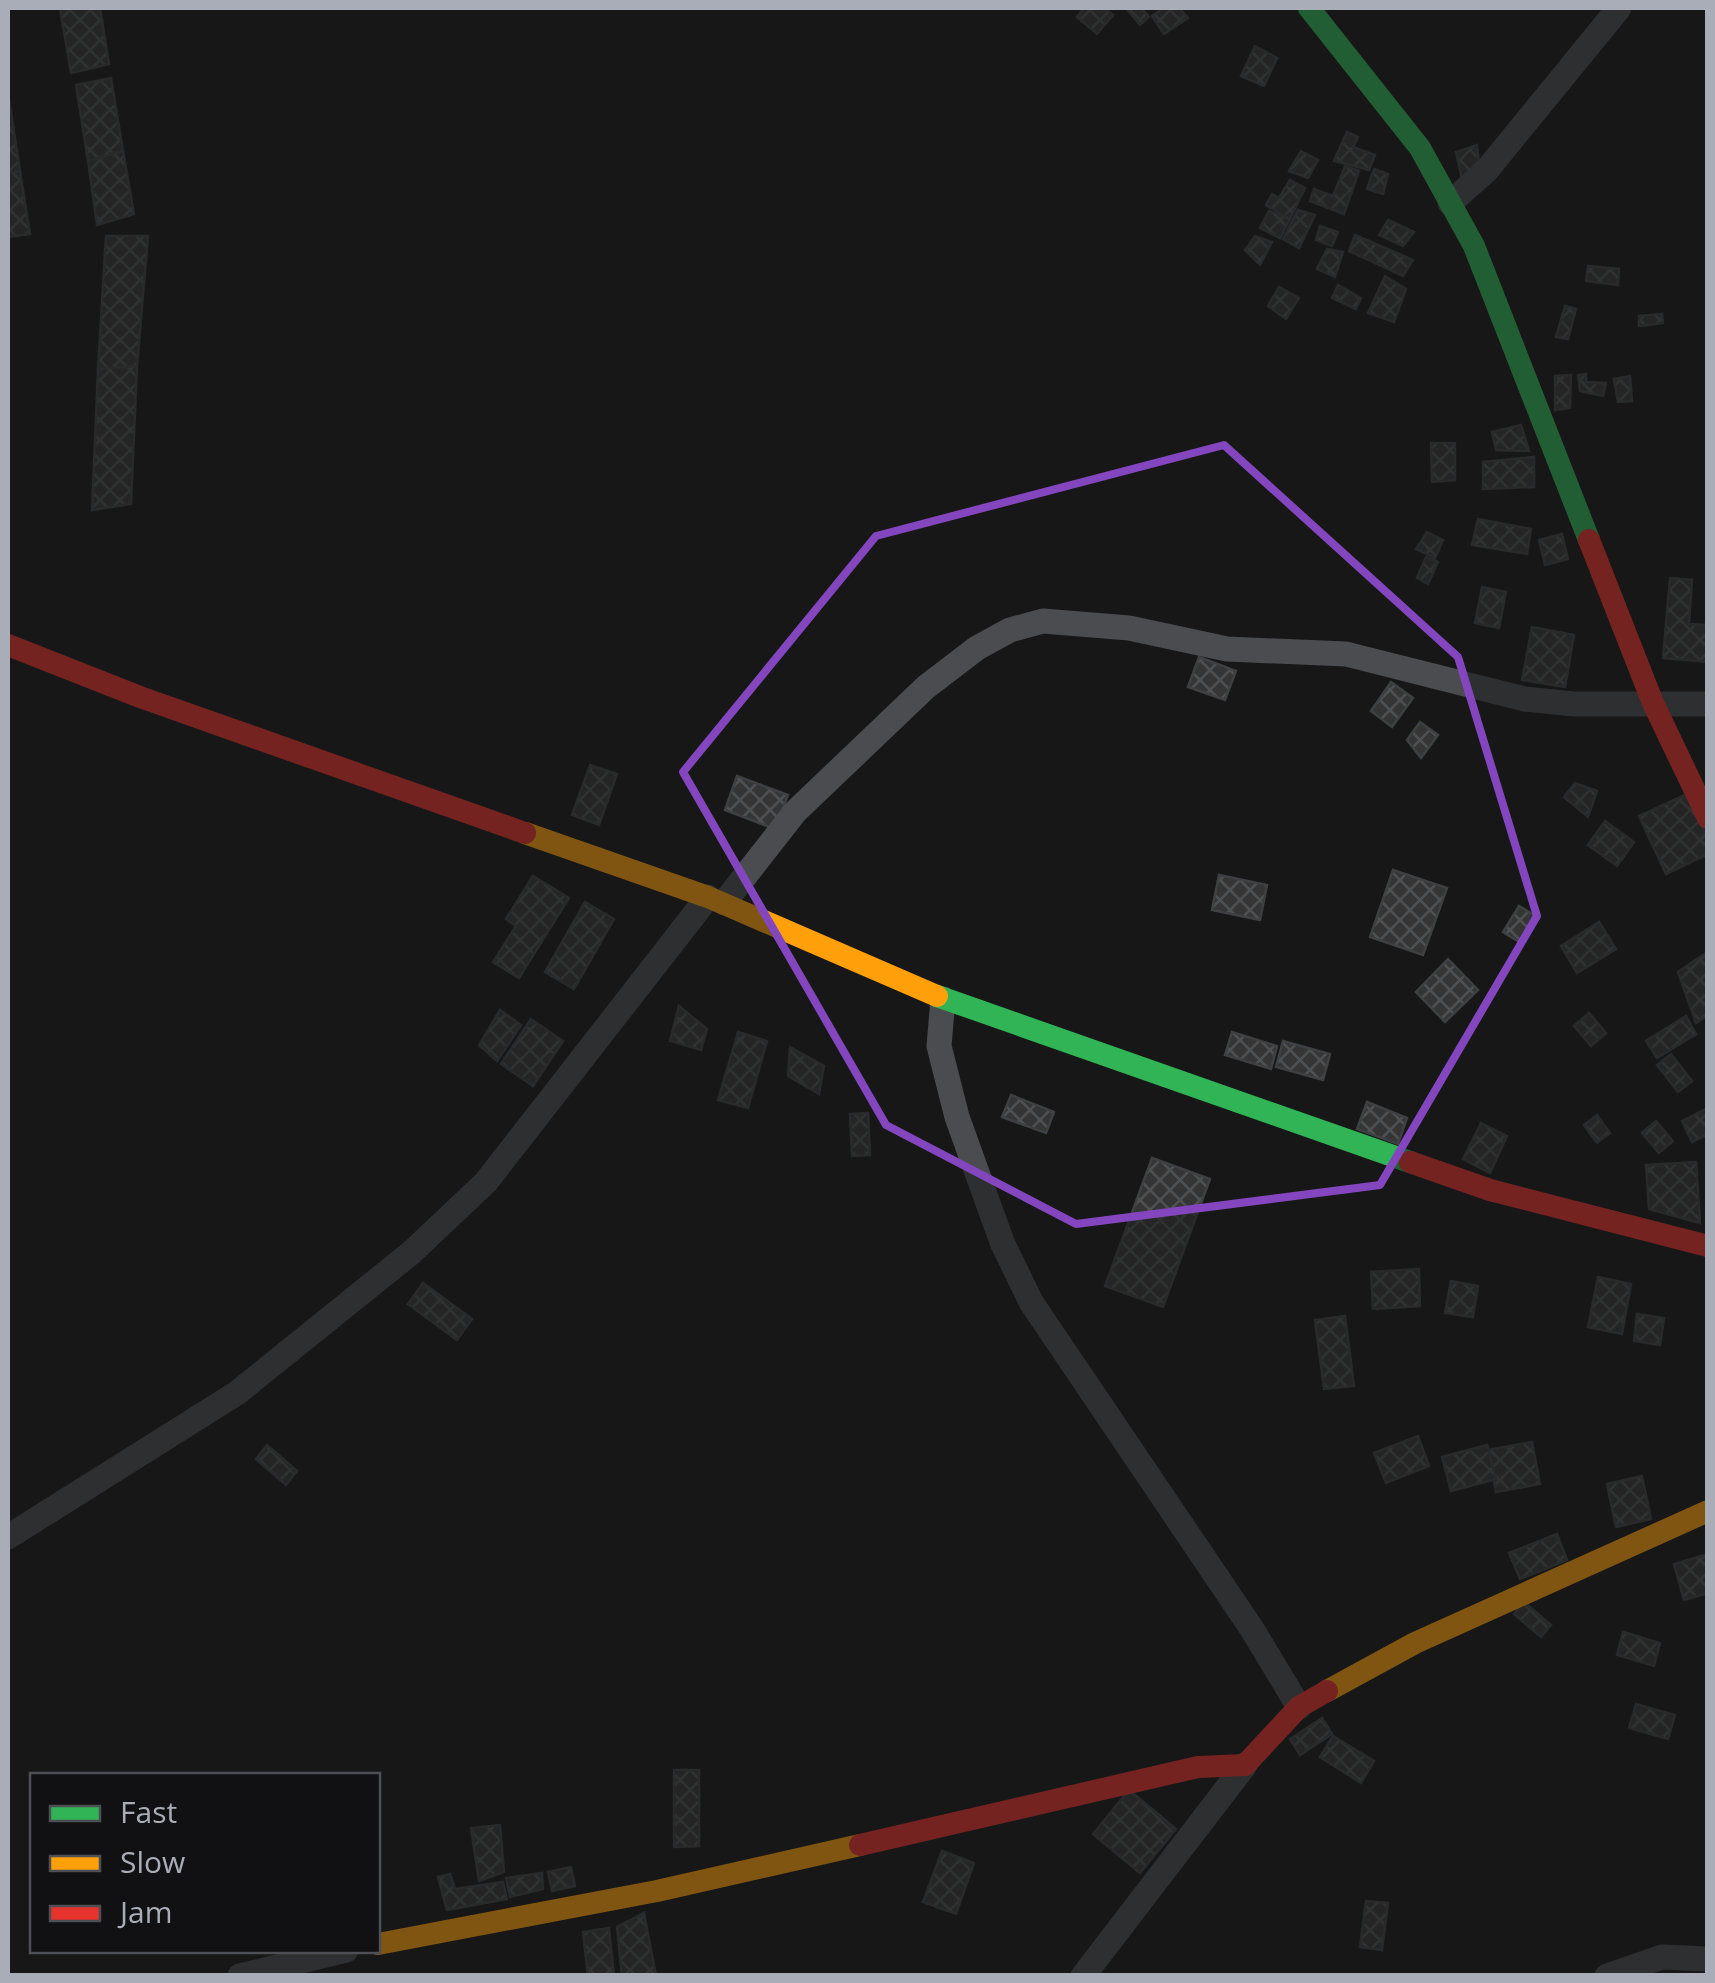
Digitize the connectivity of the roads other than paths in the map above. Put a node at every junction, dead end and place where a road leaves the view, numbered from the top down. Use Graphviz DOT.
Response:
graph roads {
  1 [pos="1309,8"];
  2 [pos="1619,8"];
  3 [pos="1450,203"];
  4 [pos="8,646"];
  5 [pos="1654,703"];
  6 [pos="1708,704"];
  7 [pos="1708,818"];
  8 [pos="716,900"];
  9 [pos="943,999"];
  10 [pos="1708,1246"];
  11 [pos="1708,1511"];
  12 [pos="8,1537"];
  13 [pos="1299,1707"];
  14 [pos="1245,1765"];
  15 [pos="380,1944"];
  16 [pos="334,1953"];
  17 [pos="1708,1959"];
  18 [pos="240,1976"];
  19 [pos="1083,1976"];
  20 [pos="1607,1976"];
  1 -- 3 [label="street"];
  2 -- 3 [label="street"];
  3 -- 5 [label="street"];
  4 -- 8 [label="street"];
  5 -- 6 [label="street"];
  5 -- 7 [label="street"];
  5 -- 8 [label="street"];
  8 -- 9 [label="street"];
  8 -- 12 [label="street"];
  9 -- 10 [label="street"];
  9 -- 13 [label="street"];
  11 -- 13 [label="street"];
  13 -- 14 [label="street"];
  14 -- 15 [label="street"];
  14 -- 19 [label="street"];
  16 -- 18 [label="street"];
  17 -- 20 [label="street"];
}
